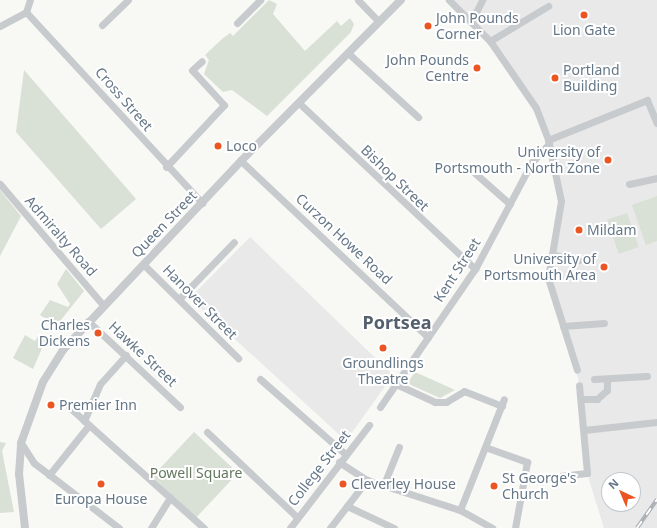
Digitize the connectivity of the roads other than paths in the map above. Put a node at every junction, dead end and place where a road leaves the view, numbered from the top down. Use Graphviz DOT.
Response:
graph roads {
  1 [pos="30,0"];
  2 [pos="128,0"];
  3 [pos="260,0"];
  4 [pos="358,0"];
  5 [pos="401,0"];
  6 [pos="448,0"];
  7 [pos="482,0"];
  8 [pos="548,6"];
  9 [pos="26,12"];
  10 [pos="379,22"];
  11 [pos="471,22"];
  12 [pos="237,23"];
  13 [pos="102,25"];
  14 [pos="0,26"];
  15 [pos="490,41"];
  16 [pos="348,53"];
  17 [pos="202,61"];
  18 [pos="299,103"];
  19 [pos="418,117"];
  20 [pos="657,123"];
  21 [pos="549,142"];
  22 [pos="242,161"];
  23 [pos="166,167"];
  24 [pos="468,167"];
  25 [pos="657,178"];
  26 [pos="0,184"];
  27 [pos="629,184"];
  28 [pos="202,202"];
  29 [pos="510,204"];
  30 [pos="234,242"];
  31 [pos="554,255"];
  32 [pos="578,260"];
  33 [pos="143,264"];
  34 [pos="475,269"];
  35 [pos="179,299"];
  36 [pos="103,305"];
  37 [pos="88,321"];
  38 [pos="604,323"];
  39 [pos="563,326"];
  40 [pos="428,337"];
  41 [pos="126,355"];
  42 [pos="238,358"];
  43 [pos="577,370"];
  44 [pos="647,376"];
  45 [pos="260,379"];
  46 [pos="594,379"];
  47 [pos="607,379"];
  48 [pos="396,384"];
  49 [pos="579,384"];
  50 [pos="581,400"];
  51 [pos="69,407"];
  52 [pos="180,407"];
  53 [pos="380,407"];
  54 [pos="657,422"];
  55 [pos="86,423"];
  56 [pos="369,425"];
  57 [pos="584,430"];
  58 [pos="207,432"];
  59 [pos="21,443"];
  60 [pos="399,447"];
  61 [pos="485,447"];
  62 [pos="345,454"];
  63 [pos="338,462"];
  64 [pos="34,463"];
  65 [pos="19,474"];
  66 [pos="49,475"];
  67 [pos="367,480"];
  68 [pos="524,480"];
  69 [pos="384,484"];
  70 [pos="170,498"];
  71 [pos="347,506"];
  72 [pos="460,510"];
  73 [pos="297,517"];
  74 [pos="25,528"];
  75 [pos="119,528"];
  76 [pos="151,528"];
  77 [pos="204,528"];
  78 [pos="290,528"];
  79 [pos="330,528"];
  80 [pos="394,528"];
  81 [pos="492,528"];
  82 [pos="515,528"];
  1 -- 9 [label="street"];
  2 -- 13 [label="street"];
  3 -- 12 [label="street"];
  4 -- 10 [label="street"];
  5 -- 10 [label="street, Queen Street"];
  6 -- 11 [label="street"];
  7 -- 11 [label="street"];
  8 -- 15 [label="street"];
  9 -- 14 [label="street"];
  9 -- 23 [label="street, Cross Street"];
  10 -- 16 [label="street, Queen Street"];
  11 -- 15 [label="street"];
  15 -- 21 [label="street"];
  16 -- 18 [label="street, Queen Street"];
  16 -- 19 [label="street"];
  17 -- 23 [label="street"];
  18 -- 22 [label="street, Queen Street"];
  18 -- 34 [label="street, Bishop Street"];
  20 -- 21 [label="street"];
  21 -- 29 [label="street, Kent Street"];
  21 -- 31 [label="street"];
  22 -- 28 [label="street, Queen Street"];
  22 -- 40 [label="street, Curzon Howe Road"];
  23 -- 28 [label="street, Cross Street"];
  24 -- 29 [label="street"];
  25 -- 27 [label="street"];
  26 -- 36 [label="street, Admiralty Road"];
  28 -- 33 [label="street, Queen Street"];
  29 -- 34 [label="street, Kent Street"];
  30 -- 35 [label="street"];
  31 -- 32 [label="street"];
  31 -- 39 [label="street"];
  33 -- 35 [label="street, Hanover Street"];
  33 -- 36 [label="street, Queen Street"];
  34 -- 40 [label="street, Kent Street"];
  35 -- 42 [label="street, Hanover Street"];
  36 -- 37 [label="street, Queen Street"];
  37 -- 41 [label="street, Hawke Street"];
  37 -- 59 [label="street, Queen Street"];
  38 -- 39 [label="street"];
  39 -- 43 [label="street"];
  40 -- 48 [label="street, Kent Street"];
  41 -- 52 [label="street, Hawke Street"];
  41 -- 55 [label="street"];
  44 -- 47 [label="street"];
  45 -- 62 [label="street"];
  46 -- 47 [label="street"];
  47 -- 50 [label="street"];
  48 -- 53 [label="street, Kent Street"];
  48 -- 61 [label="street"];
  49 -- 50 [label="street"];
  50 -- 57 [label="street"];
  51 -- 55 [label="street"];
  54 -- 57 [label="street"];
  55 -- 66 [label="street"];
  55 -- 70 [label="street"];
  56 -- 62 [label="street, College Street"];
  57 -- 68 [label="street"];
  58 -- 73 [label="street"];
  59 -- 64 [label="street"];
  59 -- 65 [label="street, Queen Street"];
  60 -- 69 [label="street"];
  61 -- 68 [label="street"];
  61 -- 72 [label="street"];
  62 -- 63 [label="street, College Street"];
  63 -- 67 [label="street"];
  63 -- 73 [label="street, College Street"];
  64 -- 65 [label="street"];
  64 -- 66 [label="street"];
  65 -- 74 [label="street, Queen Street"];
  66 -- 75 [label="street"];
  67 -- 69 [label="street"];
  67 -- 71 [label="street"];
  68 -- 82 [label="street"];
  69 -- 72 [label="street"];
  70 -- 76 [label="street"];
  70 -- 77 [label="street"];
  71 -- 79 [label="street"];
  71 -- 80 [label="street"];
  72 -- 81 [label="street"];
  73 -- 78 [label="street, College Street"];
}
